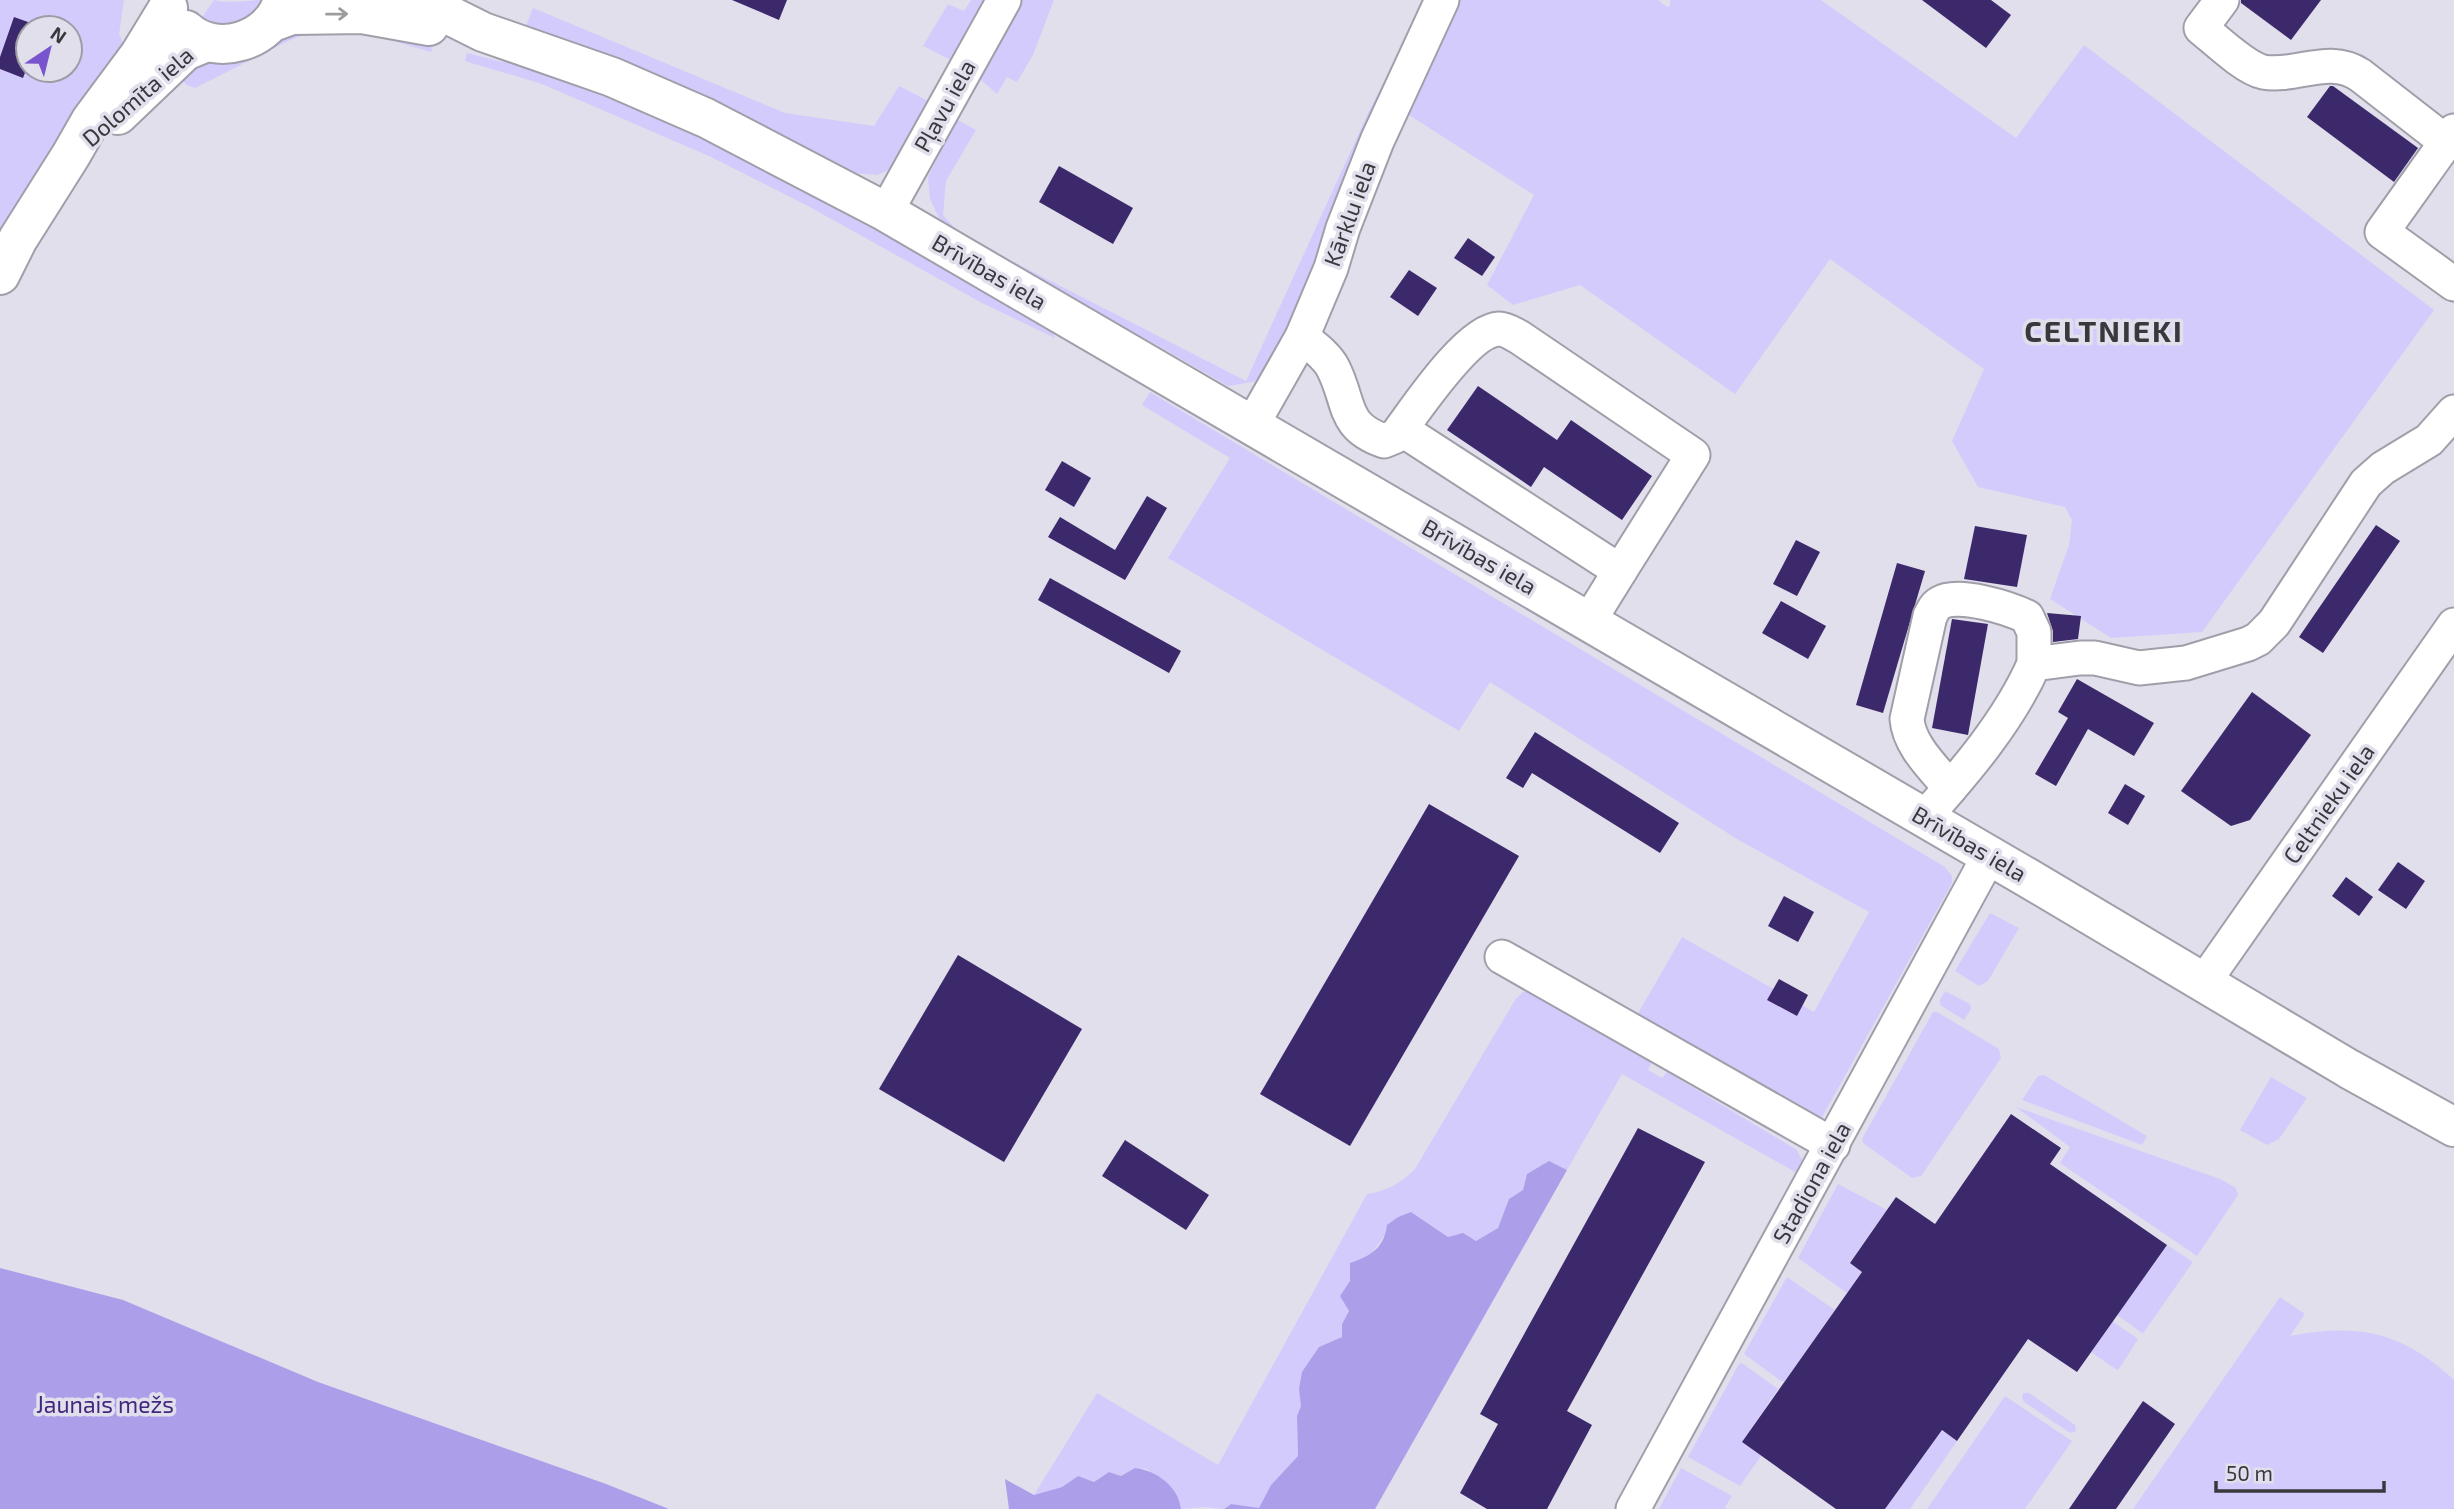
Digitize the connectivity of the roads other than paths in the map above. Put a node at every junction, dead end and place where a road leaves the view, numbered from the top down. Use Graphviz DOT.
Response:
graph roads {
  1 [pos="399,0"];
  2 [pos="1004,0"];
  3 [pos="1442,0"];
  4 [pos="2221,0"];
  5 [pos="167,4"];
  6 [pos="277,12"];
  7 [pos="483,32"];
  8 [pos="207,41"];
  9 [pos="2450,136"];
  10 [pos="71,155"];
  11 [pos="886,212"];
  12 [pos="0,275"];
  13 [pos="2454,284"];
  14 [pos="1302,337"];
  15 [pos="2454,412"];
  16 [pos="1252,425"];
  17 [pos="1401,429"];
  18 [pos="1620,571"];
  19 [pos="1589,621"];
  20 [pos="2454,625"];
  21 [pos="2034,664"];
  22 [pos="1950,788"];
  23 [pos="1924,818"];
  24 [pos="1989,856"];
  25 [pos="1502,957"];
  26 [pos="2204,982"];
  27 [pos="2454,1127"];
  28 [pos="1833,1145"];
  29 [pos="1633,1509"];
  1 -- 7 [label="main road, Brīvības iela"];
  2 -- 11 [label="street, Pļavu iela"];
  3 -- 14 [label="street, Kārklu iela"];
  4 -- 9 [label="street"];
  5 -- 8 [label="main road"];
  5 -- 10 [label="main road, Dolomīta iela"];
  6 -- 7 [label="main road, Brīvības iela, one-way"];
  6 -- 8 [label="main road, Brīvības iela"];
  7 -- 11 [label="main road, Brīvības iela"];
  8 -- 10 [label="main road, Dolomīta iela"];
  9 -- 13 [label="street"];
  10 -- 12 [label="main road, Dolomīta iela"];
  11 -- 16 [label="main road, Brīvības iela"];
  14 -- 16 [label="street, Kārklu iela"];
  14 -- 17 [label="street"];
  15 -- 21 [label="street"];
  16 -- 19 [label="main road, Brīvības iela"];
  17 -- 18 [label="street"];
  17 -- 18 [label="street"];
  18 -- 19 [label="street"];
  19 -- 23 [label="main road, Brīvības iela"];
  20 -- 26 [label="street, Celtnieku iela"];
  21 -- 22 [label="street"];
  21 -- 22 [label="street"];
  22 -- 23 [label="street"];
  23 -- 24 [label="main road, Brīvības iela"];
  24 -- 26 [label="main road, Brīvības iela"];
  24 -- 28 [label="street, Stadiona iela"];
  25 -- 28 [label="street"];
  26 -- 27 [label="main road, Brīvības iela"];
  28 -- 29 [label="street, Stadiona iela"];
}
